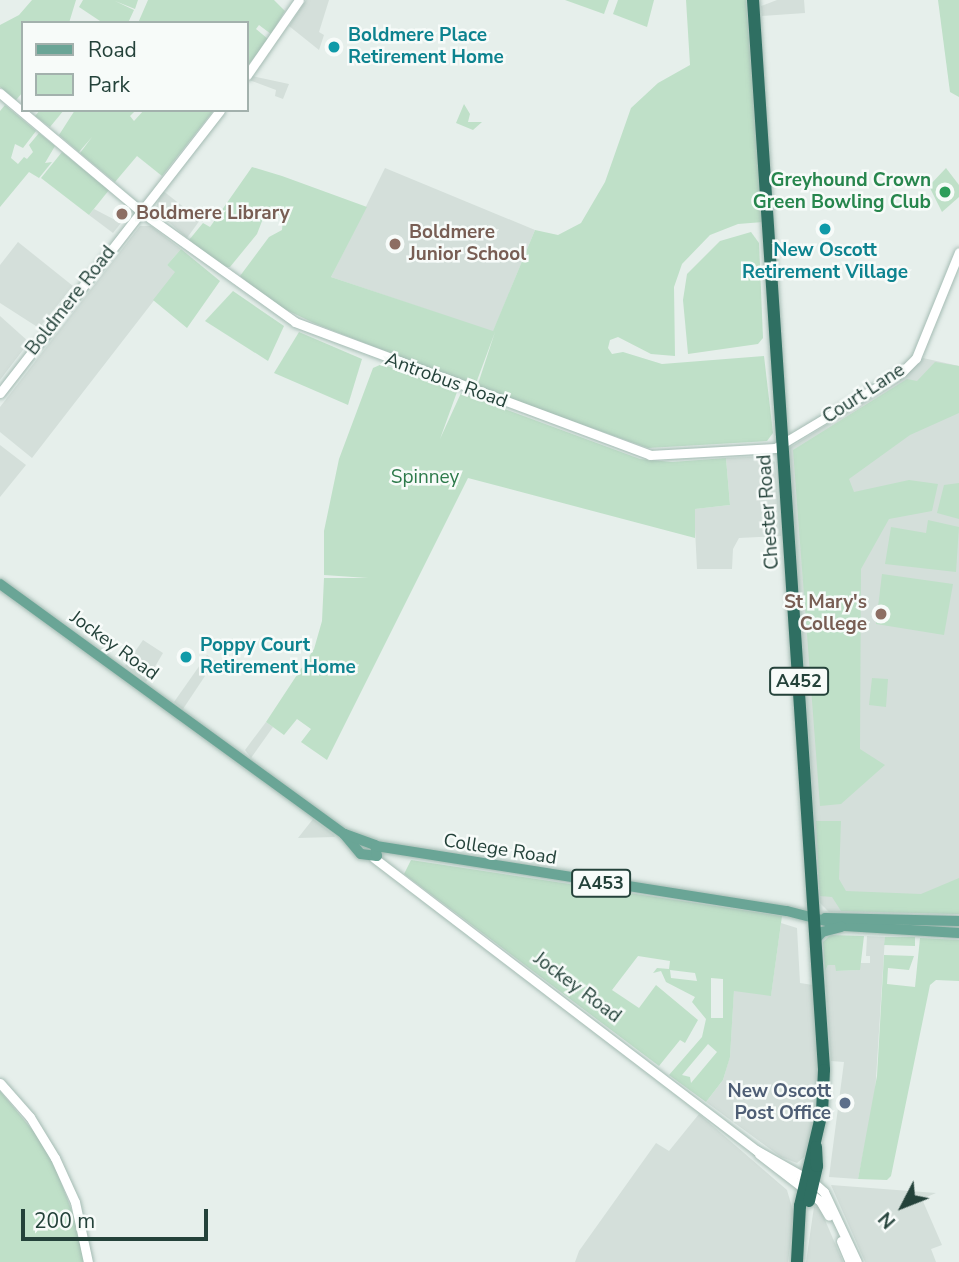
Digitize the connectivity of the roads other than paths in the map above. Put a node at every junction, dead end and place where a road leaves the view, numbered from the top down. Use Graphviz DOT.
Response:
graph roads {
  1 [pos="299,0"];
  2 [pos="753,0"];
  3 [pos="248,74"];
  4 [pos="0,93"];
  5 [pos="21,111"];
  6 [pos="23,112"];
  7 [pos="217,112"];
  8 [pos="141,211"];
  9 [pos="959,252"];
  10 [pos="0,393"];
  11 [pos="784,444"];
  12 [pos="0,584"];
  13 [pos="360,845"];
  14 [pos="376,853"];
  15 [pos="814,918"];
  16 [pos="959,921"];
  17 [pos="845,926"];
  18 [pos="959,933"];
  19 [pos="816,939"];
  20 [pos="0,1083"];
  21 [pos="808,1186"];
  22 [pos="88,1262"];
  23 [pos="797,1262"];
  24 [pos="850,1262"];
  25 [pos="857,1262"];
  1 -- 3 [label="street"];
  2 -- 11 [label="highway, Chester Road / A452"];
  4 -- 5 [label="street, Antrobus Road"];
  6 -- 8 [label="street, Antrobus Road"];
  7 -- 8 [label="street, Boldmere Road"];
  8 -- 10 [label="street, Boldmere Road"];
  8 -- 11 [label="street, Antrobus Road"];
  9 -- 11 [label="street, Court Lane"];
  11 -- 15 [label="highway, Chester Road / A452"];
  12 -- 13 [label="main road, Jockey Road"];
  13 -- 14 [label="main road, College Road"];
  14 -- 15 [label="main road, College Road / A453"];
  14 -- 21 [label="street, Jockey Road"];
  15 -- 16 [label="main road, College Road / A453"];
  15 -- 17 [label="main road, College Road / A453"];
  15 -- 19 [label="highway, Chester Road / A452"];
  17 -- 18 [label="main road, College Road / A453"];
  17 -- 19 [label="main road, College Road"];
  19 -- 21 [label="highway, Chester Road / A452"];
  20 -- 22 [label="street"];
  21 -- 23 [label="highway, A452"];
  21 -- 24 [label="street"];
  21 -- 25 [label="street"];
}
